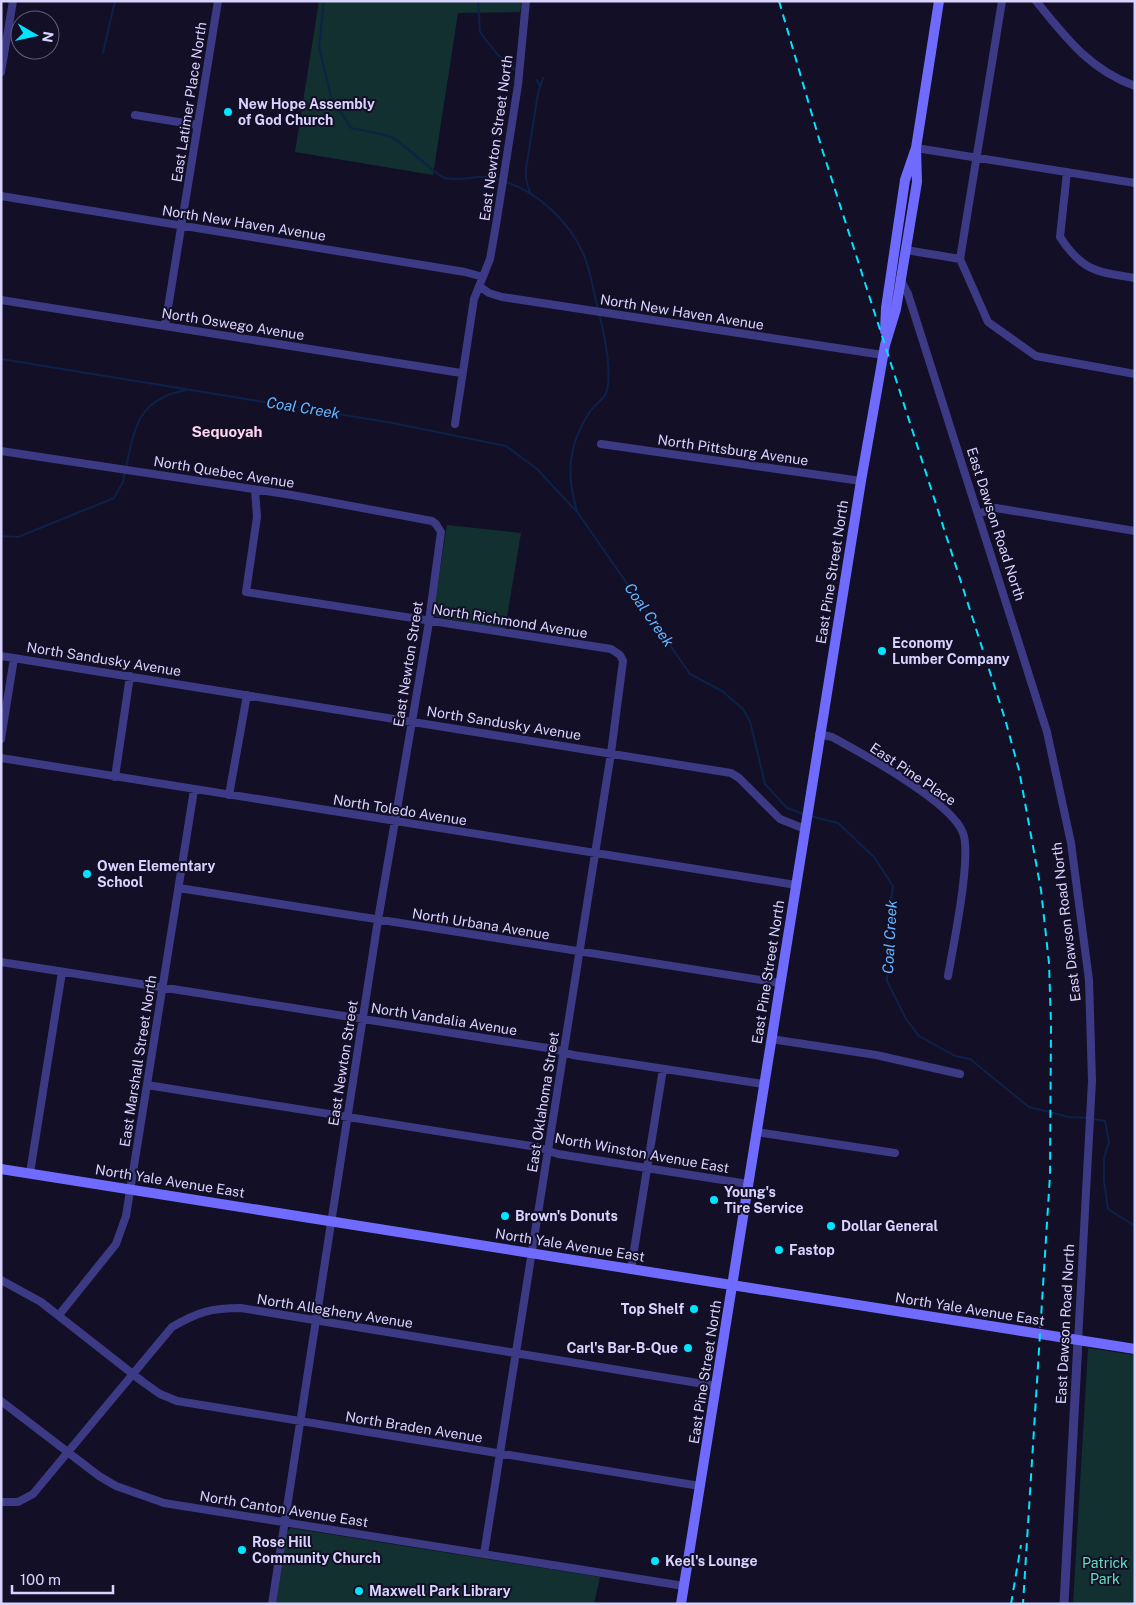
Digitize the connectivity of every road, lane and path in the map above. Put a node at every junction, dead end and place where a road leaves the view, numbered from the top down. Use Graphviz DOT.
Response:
graph roads {
  1 [pos="13,1"];
  2 [pos="218,1"];
  3 [pos="526,1"];
  4 [pos="939,1"];
  5 [pos="1002,1"];
  6 [pos="1036,1"];
  7 [pos="1,72"];
  8 [pos="1135,86"];
  9 [pos="135,115"];
  10 [pos="197,125"];
  11 [pos="916,148"];
  12 [pos="977,157"];
  13 [pos="1068,172"];
  14 [pos="1135,182"];
  15 [pos="1,196"];
  16 [pos="181,225"];
  17 [pos="906,250"];
  18 [pos="960,259"];
  19 [pos="893,264"];
  20 [pos="483,277"];
  21 [pos="1135,278"];
  22 [pos="901,280"];
  23 [pos="479,286"];
  24 [pos="1,300"];
  25 [pos="166,326"];
  26 [pos="884,350"];
  27 [pos="461,374"];
  28 [pos="1135,374"];
  29 [pos="455,424"];
  30 [pos="601,444"];
  31 [pos="1,451"];
  32 [pos="861,481"];
  33 [pos="255,490"];
  34 [pos="978,514"];
  35 [pos="439,527"];
  36 [pos="1135,531"];
  37 [pos="428,620"];
  38 [pos="620,655"];
  39 [pos="1,656"];
  40 [pos="14,658"];
  41 [pos="130,676"];
  42 [pos="247,695"];
  43 [pos="412,721"];
  44 [pos="819,734"];
  45 [pos="1,739"];
  46 [pos="611,753"];
  47 [pos="1,758"];
  48 [pos="115,777"];
  49 [pos="194,790"];
  50 [pos="229,795"];
  51 [pos="396,822"];
  52 [pos="805,826"];
  53 [pos="595,854"];
  54 [pos="796,885"];
  55 [pos="179,888"];
  56 [pos="378,920"];
  57 [pos="580,952"];
  58 [pos="1,962"];
  59 [pos="62,972"];
  60 [pos="948,976"];
  61 [pos="780,984"];
  62 [pos="163,986"];
  63 [pos="363,1019"];
  64 [pos="771,1040"];
  65 [pos="563,1052"];
  66 [pos="663,1069"];
  67 [pos="960,1074"];
  68 [pos="763,1084"];
  69 [pos="147,1085"];
  70 [pos="347,1117"];
  71 [pos="756,1132"];
  72 [pos="548,1150"];
  73 [pos="895,1153"];
  74 [pos="1,1168"];
  75 [pos="647,1168"];
  76 [pos="30,1173"];
  77 [pos="748,1184"];
  78 [pos="131,1189"];
  79 [pos="331,1220"];
  80 [pos="532,1253"];
  81 [pos="631,1269"];
  82 [pos="1,1280"];
  83 [pos="732,1285"];
  84 [pos="59,1315"];
  85 [pos="316,1320"];
  86 [pos="1078,1341"];
  87 [pos="1135,1349"];
  88 [pos="516,1353"];
  89 [pos="132,1373"];
  90 [pos="716,1386"];
  91 [pos="1,1402"];
  92 [pos="300,1422"];
  93 [pos="69,1453"];
  94 [pos="500,1453"];
  95 [pos="700,1486"];
  96 [pos="1,1502"];
  97 [pos="283,1522"];
  98 [pos="484,1554"];
  99 [pos="684,1586"];
  100 [pos="272,1604"];
  101 [pos="681,1604"];
  102 [pos="1064,1604"];
  1 -- 7 [label="street"];
  2 -- 10 [label="street, East Latimer Place North"];
  3 -- 20 [label="street, East Newton Street North"];
  4 -- 11 [label="main road, East Pine Street North"];
  5 -- 12 [label="street"];
  6 -- 8 [label="street"];
  9 -- 10 [label="street"];
  10 -- 16 [label="street, East Latimer Place North"];
  11 -- 12 [label="street"];
  11 -- 17 [label="main road, East Pine Street North"];
  11 -- 19 [label="main road, East Pine Street North"];
  12 -- 13 [label="street"];
  12 -- 18 [label="street"];
  13 -- 14 [label="street"];
  13 -- 21 [label="street"];
  15 -- 16 [label="street, North New Haven Avenue"];
  16 -- 20 [label="street, North New Haven Avenue"];
  16 -- 25 [label="street, East Latimer Place North"];
  17 -- 18 [label="street"];
  17 -- 22 [label="main road, East Pine Street North"];
  18 -- 28 [label="street"];
  19 -- 22 [label="street, East Dawson Road North"];
  19 -- 26 [label="main road, East Pine Street North"];
  20 -- 23 [label="street"];
  22 -- 26 [label="main road, East Pine Street North"];
  22 -- 34 [label="street, East Dawson Road North"];
  23 -- 26 [label="street, North New Haven Avenue"];
  23 -- 27 [label="street"];
  24 -- 25 [label="street, North Oswego Avenue"];
  25 -- 27 [label="street, North Oswego Avenue"];
  26 -- 32 [label="main road, East Pine Street North"];
  27 -- 29 [label="street"];
  30 -- 32 [label="street, North Pittsburg Avenue"];
  31 -- 33 [label="street, North Quebec Avenue"];
  32 -- 44 [label="main road, East Pine Street North"];
  33 -- 35 [label="street, North Quebec Avenue"];
  33 -- 37 [label="street, North Richmond Avenue"];
  34 -- 36 [label="street"];
  34 -- 86 [label="street, East Dawson Road North"];
  35 -- 37 [label="street, East Newton Street"];
  37 -- 38 [label="street, North Richmond Avenue"];
  37 -- 43 [label="street, East Newton Street"];
  38 -- 46 [label="street, East Oklahoma Street"];
  39 -- 40 [label="street, North Sandusky Avenue"];
  40 -- 41 [label="street, North Sandusky Avenue"];
  40 -- 45 [label="street"];
  41 -- 42 [label="street, North Sandusky Avenue"];
  41 -- 48 [label="street"];
  42 -- 43 [label="street, North Sandusky Avenue"];
  42 -- 50 [label="street"];
  43 -- 46 [label="street, North Sandusky Avenue"];
  43 -- 51 [label="street, East Newton Street"];
  44 -- 52 [label="main road, East Pine Street North"];
  44 -- 60 [label="street, East Pine Place"];
  46 -- 52 [label="street, North Sandusky Avenue"];
  46 -- 53 [label="street, East Oklahoma Street"];
  47 -- 48 [label="street, North Toledo Avenue"];
  48 -- 49 [label="street, North Toledo Avenue"];
  49 -- 50 [label="street, North Toledo Avenue"];
  49 -- 55 [label="street, East Marshall Street North"];
  50 -- 51 [label="street, North Toledo Avenue"];
  51 -- 53 [label="street, North Toledo Avenue"];
  51 -- 56 [label="street, East Newton Street"];
  52 -- 54 [label="main road, East Pine Street North"];
  53 -- 54 [label="street, North Toledo Avenue"];
  53 -- 57 [label="street, East Oklahoma Street"];
  54 -- 61 [label="main road, East Pine Street North"];
  55 -- 56 [label="street, North Urbana Avenue"];
  55 -- 62 [label="street, East Marshall Street North"];
  56 -- 57 [label="street, North Urbana Avenue"];
  56 -- 63 [label="street, East Newton Street"];
  57 -- 61 [label="street, North Urbana Avenue"];
  57 -- 65 [label="street, East Oklahoma Street"];
  58 -- 59 [label="street, North Vandalia Avenue"];
  59 -- 62 [label="street, North Vandalia Avenue"];
  59 -- 76 [label="street"];
  61 -- 64 [label="main road, East Pine Street North"];
  62 -- 63 [label="street, North Vandalia Avenue"];
  62 -- 69 [label="street, East Marshall Street North"];
  63 -- 65 [label="street, North Vandalia Avenue"];
  63 -- 70 [label="street, East Newton Street"];
  64 -- 67 [label="street"];
  64 -- 68 [label="main road, East Pine Street North"];
  65 -- 66 [label="street, North Vandalia Avenue"];
  65 -- 72 [label="street, East Oklahoma Street"];
  66 -- 68 [label="street, North Vandalia Avenue"];
  66 -- 75 [label="street"];
  68 -- 71 [label="main road, East Pine Street North"];
  69 -- 70 [label="street, North Winston Avenue East"];
  69 -- 78 [label="street, East Marshall Street North"];
  70 -- 72 [label="street, North Winston Avenue East"];
  70 -- 79 [label="street, East Newton Street"];
  71 -- 73 [label="street"];
  71 -- 77 [label="main road, East Pine Street North"];
  72 -- 75 [label="street, North Winston Avenue East"];
  72 -- 80 [label="street, East Oklahoma Street"];
  74 -- 76 [label="main road, North Yale Avenue East"];
  75 -- 77 [label="street, North Winston Avenue East"];
  75 -- 81 [label="street"];
  76 -- 78 [label="main road, North Yale Avenue East"];
  77 -- 83 [label="main road, East Pine Street North"];
  78 -- 79 [label="main road, North Yale Avenue East"];
  78 -- 84 [label="street, East Marshall Street North"];
  79 -- 80 [label="main road, North Yale Avenue East"];
  79 -- 85 [label="street, East Newton Street"];
  80 -- 81 [label="main road, North Yale Avenue East"];
  80 -- 88 [label="street, East Oklahoma Street"];
  81 -- 83 [label="main road, North Yale Avenue East"];
  82 -- 84 [label="street"];
  83 -- 86 [label="main road, North Yale Avenue East"];
  83 -- 90 [label="main road, East Pine Street North"];
  84 -- 89 [label="street"];
  85 -- 88 [label="street, North Allegheny Avenue"];
  85 -- 89 [label="street, North Allegheny Avenue"];
  85 -- 92 [label="street, East Newton Street"];
  86 -- 87 [label="main road, North Yale Avenue East"];
  86 -- 102 [label="street, East Dawson Road North"];
  88 -- 90 [label="street, North Allegheny Avenue"];
  88 -- 94 [label="street, East Oklahoma Street"];
  89 -- 92 [label="street, North Braden Avenue"];
  89 -- 93 [label="street, North Allegheny Avenue"];
  90 -- 95 [label="main road, East Pine Street North"];
  91 -- 93 [label="street, North Canton Avenue East"];
  92 -- 94 [label="street, North Braden Avenue"];
  92 -- 97 [label="street, East Newton Street"];
  93 -- 96 [label="street"];
  93 -- 97 [label="street, North Canton Avenue East"];
  94 -- 95 [label="street, North Braden Avenue"];
  94 -- 98 [label="street, East Oklahoma Street"];
  95 -- 99 [label="main road, East Pine Street North"];
  97 -- 98 [label="street, North Canton Avenue East"];
  97 -- 100 [label="street, East Newton Street"];
  98 -- 99 [label="street, North Canton Avenue East"];
  99 -- 101 [label="main road, East Pine Street North"];
}
